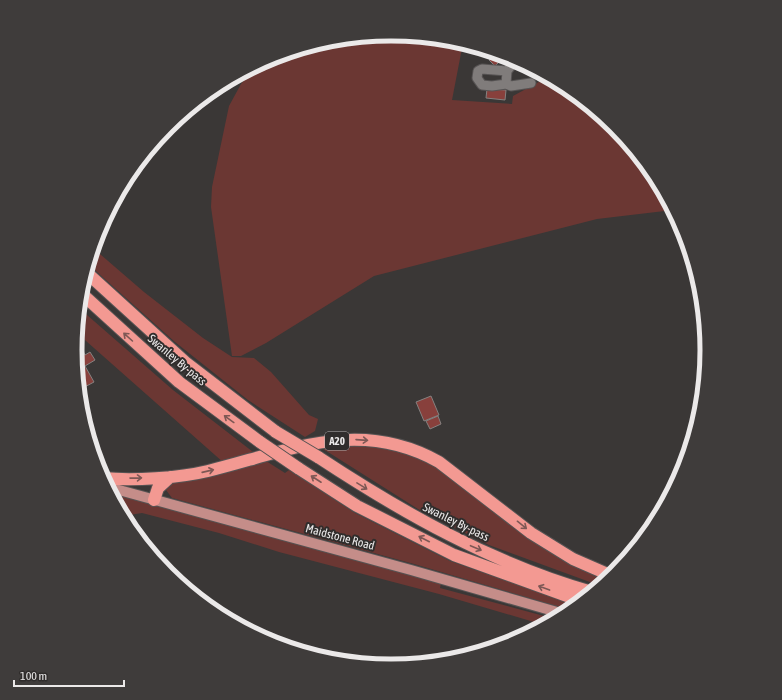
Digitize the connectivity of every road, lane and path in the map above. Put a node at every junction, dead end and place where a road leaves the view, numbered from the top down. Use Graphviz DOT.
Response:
graph roads {
  1 [pos="511,66"];
  2 [pos="507,71"];
  3 [pos="531,83"];
  4 [pos="506,84"];
  5 [pos="91,277"];
  6 [pos="87,298"];
  7 [pos="170,477"];
  8 [pos="110,478"];
  9 [pos="115,489"];
  10 [pos="154,500"];
  11 [pos="604,573"];
  12 [pos="585,590"];
  13 [pos="574,599"];
  14 [pos="556,612"];
  1 -- 2 [label="lane"];
  2 -- 4 [label="lane"];
  2 -- 4 [label="lane"];
  3 -- 4 [label="lane"];
  5 -- 12 [label="highway, Swanley By-pass / A20, one-way, bridge"];
  13 -- 6 [label="highway, Swanley By-pass, one-way, bridge"];
  8 -- 7 [label="highway, A20, one-way"];
  7 -- 10 [label="highway"];
  7 -- 11 [label="highway, A20, one-way"];
  9 -- 10 [label="main road, Maidstone Road"];
  10 -- 14 [label="main road, Maidstone Road"];
}
